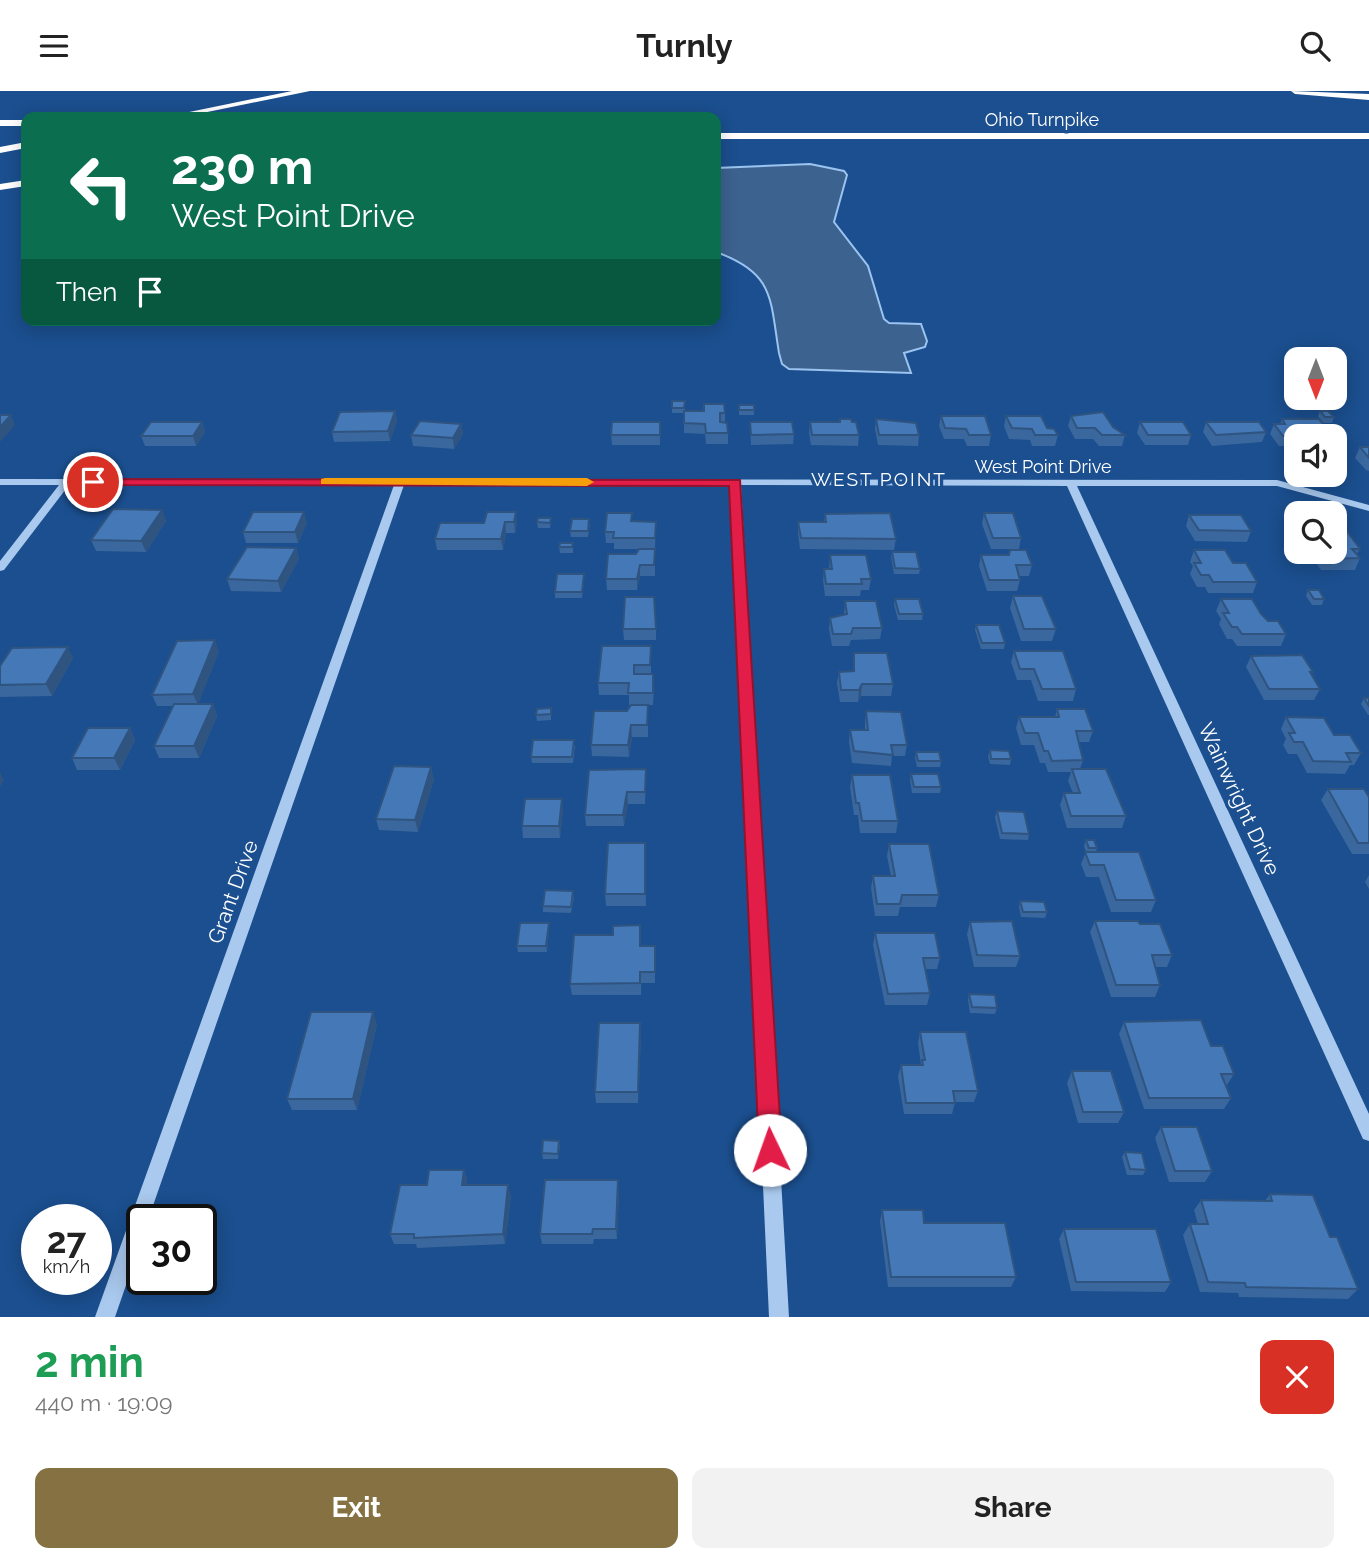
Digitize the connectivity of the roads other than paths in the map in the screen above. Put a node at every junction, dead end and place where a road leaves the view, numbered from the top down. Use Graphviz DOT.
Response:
graph roads {
  1 [pos="306,91"];
  2 [pos="1296,91"];
  3 [pos="1369,97"];
  4 [pos="196,112"];
  5 [pos="0,123"];
  6 [pos="21,123"];
  7 [pos="966,124"];
  8 [pos="1369,125"];
  9 [pos="13,135"];
  10 [pos="21,135"];
  11 [pos="721,136"];
  12 [pos="1157,136"];
  13 [pos="1369,137"];
  14 [pos="721,142"];
  15 [pos="21,184"];
  16 [pos="0,187"];
  17 [pos="0,482"];
  18 [pos="65,482"];
  19 [pos="400,482"];
  20 [pos="736,482"];
  21 [pos="1071,483"];
  22 [pos="1369,508"];
  23 [pos="0,568"];
  24 [pos="1369,1133"];
  25 [pos="105,1317"];
  26 [pos="779,1317"];
  1 -- 4 [label="highway"];
  2 -- 3 [label="highway"];
  5 -- 6 [label="highway"];
  7 -- 8 [label="highway, Ohio Turnpike"];
  9 -- 10 [label="highway"];
  11 -- 12 [label="highway, Ohio Turnpike"];
  12 -- 13 [label="highway, Ohio Turnpike"];
  12 -- 14 [label="highway"];
  15 -- 16 [label="highway"];
  17 -- 18 [label="street, West Point Drive"];
  18 -- 19 [label="street, West Point Drive"];
  18 -- 23 [label="street"];
  19 -- 20 [label="street, West Point Drive"];
  19 -- 25 [label="street, Grant Drive"];
  20 -- 21 [label="street, West Point Drive"];
  20 -- 26 [label="street"];
  21 -- 22 [label="street, West Point Drive"];
  21 -- 24 [label="street, Wainwright Drive"];
}
